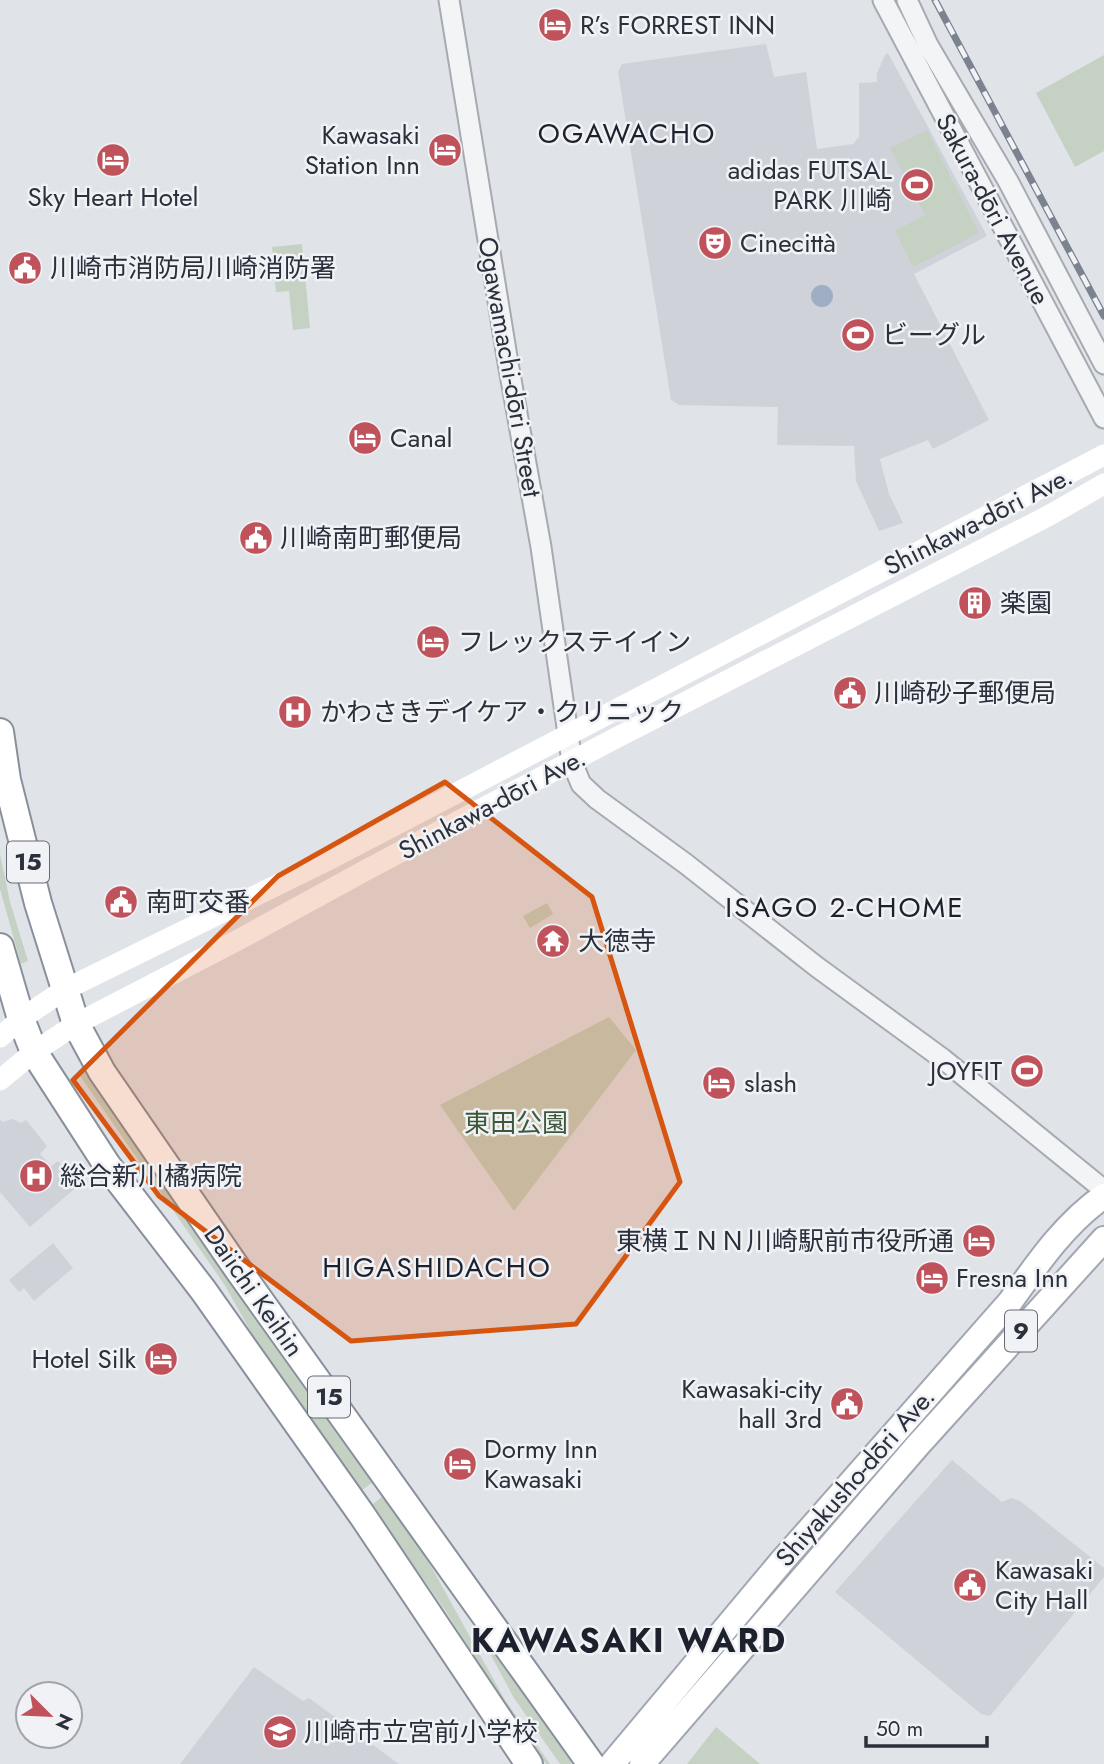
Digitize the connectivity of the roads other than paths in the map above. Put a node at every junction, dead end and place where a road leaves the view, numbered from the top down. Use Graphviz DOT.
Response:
graph roads {
  1 [pos="449,0"];
  2 [pos="883,0"];
  3 [pos="907,0"];
  4 [pos="1104,364"];
  5 [pos="1104,418"];
  6 [pos="1104,455"];
  7 [pos="1104,484"];
  8 [pos="0,732"];
  9 [pos="568,734"];
  10 [pos="572,762"];
  11 [pos="0,947"];
  12 [pos="64,990"];
  13 [pos="21,1019"];
  14 [pos="76,1024"];
  15 [pos="0,1037"];
  16 [pos="34,1052"];
  17 [pos="0,1080"];
  18 [pos="1104,1190"];
  19 [pos="1104,1196"];
  20 [pos="1104,1239"];
  21 [pos="529,1764"];
  22 [pos="591,1764"];
  23 [pos="611,1764"];
  24 [pos="642,1764"];
  1 -- 9 [label="street, Ogawamachi-dōri Street"];
  2 -- 5 [label="street, Sakura-dōri Avenue"];
  3 -- 4 [label="street, Sakura-dōri Avenue"];
  6 -- 9 [label="main road, Shinkawa-dōri Ave."];
  7 -- 10 [label="main road, Shinkawa-dōri Ave."];
  8 -- 12 [label="highway, Daiichi Keihin / 15"];
  9 -- 10 [label="street, Ogawamachi-dōri Street"];
  9 -- 12 [label="main road, Shinkawa-dōri Ave."];
  10 -- 14 [label="main road, Shinkawa-dōri Ave."];
  10 -- 18 [label="street, Ogawamachi-dōri Street"];
  11 -- 13 [label="highway, Daiichi Keihin / 15"];
  12 -- 13 [label="main road, Shinkawa-dōri Ave."];
  12 -- 14 [label="highway, Daiichi Keihin / 15"];
  13 -- 15 [label="main road, Shinkawa-dōri Ave."];
  13 -- 16 [label="highway, Daiichi Keihin / 15"];
  14 -- 16 [label="main road, Shinkawa-dōri Ave."];
  14 -- 22 [label="highway, Daiichi Keihin / 15"];
  16 -- 17 [label="main road, Shinkawa-dōri Ave."];
  16 -- 21 [label="highway, Daiichi Keihin / 15"];
  19 -- 23 [label="main road, Shiyakusho-dōri Ave. / 9"];
  20 -- 24 [label="main road, Shiyakusho-dōri Ave. / 9"];
}
